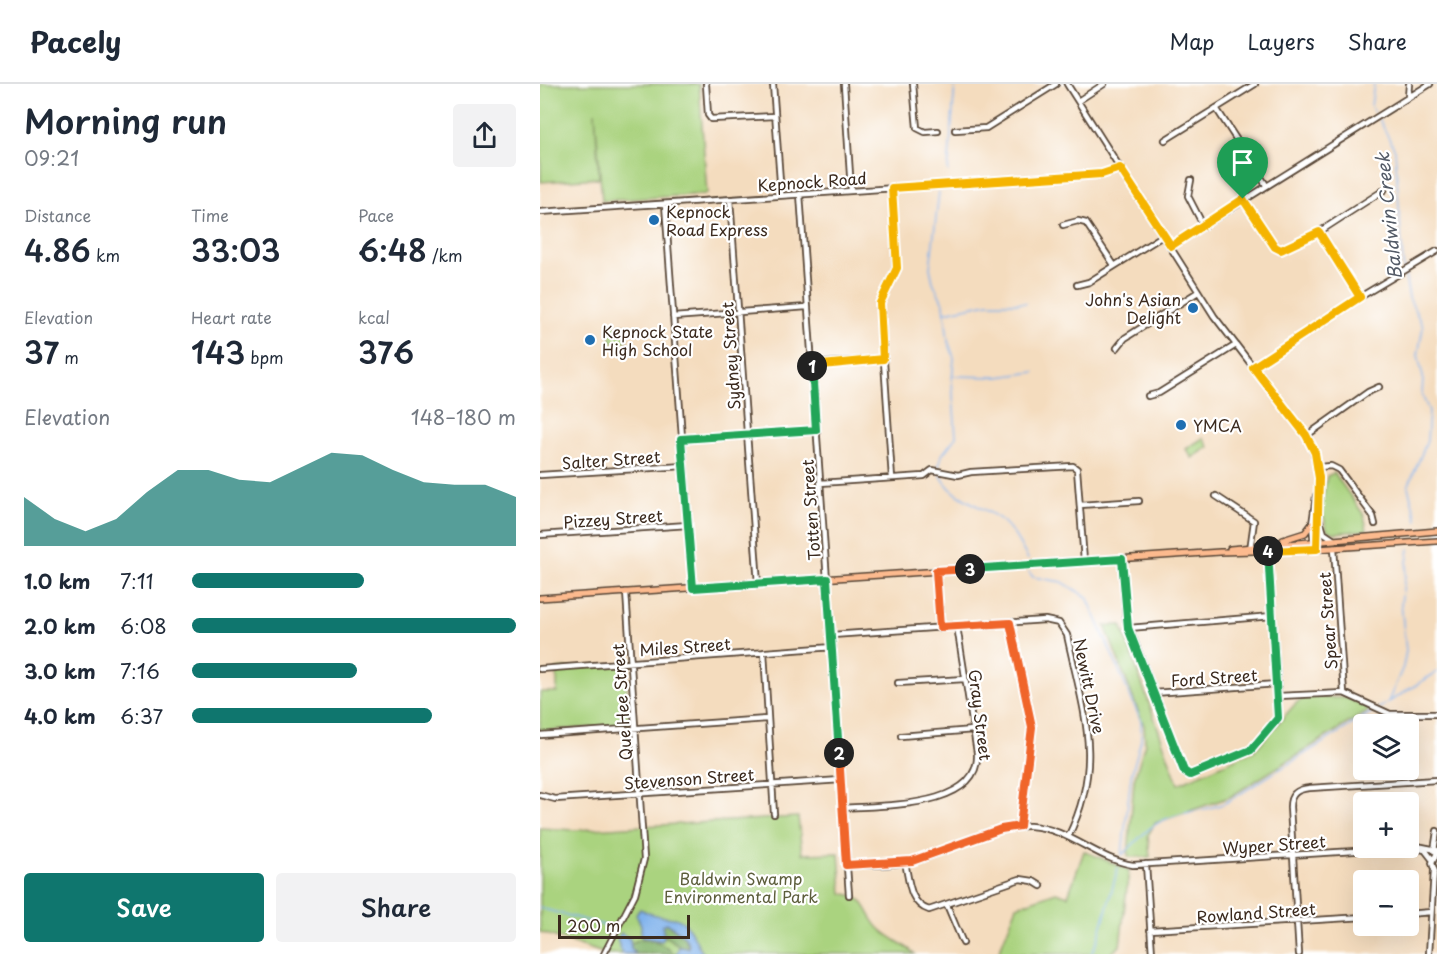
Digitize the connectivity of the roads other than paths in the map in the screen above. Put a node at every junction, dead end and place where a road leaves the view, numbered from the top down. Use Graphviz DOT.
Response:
graph roads {
  1 [pos="706,84"];
  2 [pos="773,84"];
  3 [pos="844,84"];
  4 [pos="913,84"];
  5 [pos="1056,84"];
  6 [pos="1067,84"];
  7 [pos="1104,84"];
  8 [pos="1255,84"];
  9 [pos="1409,84"];
  10 [pos="1430,84"];
  11 [pos="1408,97"];
  12 [pos="1078,101"];
  13 [pos="1216,108"];
  14 [pos="775,116"];
  15 [pos="955,130"];
  16 [pos="938,131"];
  17 [pos="1165,140"];
  18 [pos="1120,168"];
  19 [pos="1191,180"];
  20 [pos="1266,185"];
  21 [pos="892,188"];
  22 [pos="851,190"];
  23 [pos="1384,190"];
  24 [pos="800,194"];
  25 [pos="781,195"];
  26 [pos="730,199"];
  27 [pos="1243,199"];
  28 [pos="665,204"];
  29 [pos="540,212"];
  30 [pos="1063,225"];
  31 [pos="1203,225"];
  32 [pos="1319,232"];
  33 [pos="1164,235"];
  34 [pos="1171,246"];
  35 [pos="1437,252"];
  36 [pos="1114,266"];
  37 [pos="1077,285"];
  38 [pos="1198,292"];
  39 [pos="1360,297"];
  40 [pos="807,307"];
  41 [pos="739,312"];
  42 [pos="673,317"];
  43 [pos="1236,345"];
  44 [pos="1117,348"];
  45 [pos="883,359"];
  46 [pos="812,364"];
  47 [pos="1253,367"];
  48 [pos="1379,387"];
  49 [pos="1148,396"];
  50 [pos="816,430"];
  51 [pos="747,435"];
  52 [pos="1306,435"];
  53 [pos="681,439"];
  54 [pos="684,466"];
  55 [pos="1318,467"];
  56 [pos="540,476"];
  57 [pos="892,478"];
  58 [pos="820,483"];
  59 [pos="1318,488"];
  60 [pos="1216,496"];
  61 [pos="1138,501"];
  62 [pos="1080,505"];
  63 [pos="1317,510"];
  64 [pos="1312,524"];
  65 [pos="1375,524"];
  66 [pos="688,525"];
  67 [pos="1437,531"];
  68 [pos="540,535"];
  69 [pos="1333,538"];
  70 [pos="1315,540"];
  71 [pos="1436,541"];
  72 [pos="1261,545"];
  73 [pos="1334,548"];
  74 [pos="1250,549"];
  75 [pos="1316,549"];
  76 [pos="1268,551"];
  77 [pos="1122,559"];
  78 [pos="1084,561"];
  79 [pos="936,571"];
  80 [pos="827,579"];
  81 [pos="758,584"];
  82 [pos="693,588"];
  83 [pos="626,592"];
  84 [pos="540,598"];
  85 [pos="1272,616"];
  86 [pos="1010,623"];
  87 [pos="957,626"];
  88 [pos="940,627"];
  89 [pos="1128,628"];
  90 [pos="832,635"];
  91 [pos="833,647"];
  92 [pos="764,652"];
  93 [pos="630,662"];
  94 [pos="540,669"];
  95 [pos="965,679"];
  96 [pos="898,683"];
  97 [pos="1276,684"];
  98 [pos="1154,693"];
  99 [pos="1344,693"];
  100 [pos="1278,696"];
  101 [pos="1437,714"];
  102 [pos="767,719"];
  103 [pos="635,728"];
  104 [pos="973,730"];
  105 [pos="540,735"];
  106 [pos="900,736"];
  107 [pos="841,780"];
  108 [pos="1437,780"];
  109 [pos="772,784"];
  110 [pos="640,794"];
  111 [pos="540,795"];
  112 [pos="843,808"];
  113 [pos="774,813"];
  114 [pos="1020,826"];
  115 [pos="1437,831"];
  116 [pos="1068,837"];
  117 [pos="1435,839"];
  118 [pos="1424,845"];
  119 [pos="1419,846"];
  120 [pos="1419,849"];
  121 [pos="1353,851"];
  122 [pos="1435,854"];
  123 [pos="1292,855"];
  124 [pos="905,862"];
  125 [pos="1146,864"];
  126 [pos="846,865"];
  127 [pos="1436,873"];
  128 [pos="1437,882"];
  129 [pos="1041,886"];
  130 [pos="849,895"];
  131 [pos="1432,899"];
  132 [pos="947,905"];
  133 [pos="1431,912"];
  134 [pos="1419,913"];
  135 [pos="1353,918"];
  136 [pos="1297,921"];
  137 [pos="1150,930"];
  138 [pos="963,943"];
  139 [pos="604,954"];
  140 [pos="1152,954"];
  141 [pos="1299,954"];
  142 [pos="1429,954"];
  1 -- 14 [label="street"];
  2 -- 14 [label="street"];
  3 -- 22 [label="street"];
  4 -- 16 [label="street"];
  5 -- 15 [label="street"];
  6 -- 12 [label="street"];
  7 -- 12 [label="street"];
  8 -- 13 [label="street"];
  9 -- 11 [label="street"];
  10 -- 11 [label="street"];
  11 -- 20 [label="street"];
  12 -- 18 [label="street"];
  13 -- 17 [label="street"];
  13 -- 20 [label="street"];
  14 -- 25 [label="street"];
  18 -- 21 [label="street, Kepnock Road"];
  18 -- 33 [label="street"];
  19 -- 31 [label="street"];
  20 -- 27 [label="street"];
  21 -- 22 [label="street, Kepnock Road"];
  21 -- 45 [label="street"];
  22 -- 24 [label="street, Kepnock Road"];
  23 -- 32 [label="street"];
  24 -- 25 [label="street, Kepnock Road"];
  24 -- 40 [label="street, Totten Street"];
  25 -- 26 [label="street, Kepnock Road"];
  26 -- 28 [label="street, Kepnock Road"];
  26 -- 41 [label="street, Sydney Street"];
  27 -- 31 [label="street"];
  27 -- 32 [label="street"];
  28 -- 29 [label="street, Kepnock Road"];
  28 -- 42 [label="street"];
  30 -- 36 [label="street"];
  31 -- 34 [label="street"];
  32 -- 39 [label="street"];
  33 -- 34 [label="street"];
  33 -- 36 [label="street"];
  34 -- 38 [label="street"];
  35 -- 39 [label="street"];
  36 -- 37 [label="street"];
  38 -- 43 [label="street"];
  38 -- 44 [label="street"];
  39 -- 47 [label="street"];
  40 -- 41 [label="street"];
  40 -- 46 [label="street, Totten Street"];
  41 -- 42 [label="street"];
  41 -- 51 [label="street, Sydney Street"];
  42 -- 53 [label="street"];
  43 -- 47 [label="street"];
  43 -- 49 [label="street"];
  45 -- 46 [label="street"];
  45 -- 57 [label="street"];
  46 -- 50 [label="street, Totten Street"];
  47 -- 52 [label="street"];
  48 -- 52 [label="street"];
  50 -- 51 [label="street"];
  50 -- 58 [label="street, Totten Street"];
  51 -- 53 [label="street"];
  51 -- 81 [label="street, Sydney Street"];
  52 -- 55 [label="street"];
  53 -- 54 [label="street"];
  54 -- 56 [label="street, Salter Street"];
  54 -- 66 [label="street"];
  55 -- 59 [label="street"];
  55 -- 65 [label="street"];
  57 -- 58 [label="street"];
  57 -- 62 [label="street"];
  58 -- 80 [label="street, Totten Street"];
  59 -- 63 [label="street"];
  59 -- 64 [label="street"];
  60 -- 74 [label="street"];
  61 -- 62 [label="street"];
  62 -- 78 [label="street"];
  63 -- 69 [label="street"];
  63 -- 70 [label="street"];
  64 -- 70 [label="street"];
  64 -- 72 [label="main road"];
  66 -- 68 [label="street, Pizzey Street"];
  66 -- 82 [label="street"];
  67 -- 69 [label="main road"];
  69 -- 70 [label="main road"];
  70 -- 72 [label="main road"];
  70 -- 75 [label="street"];
  71 -- 73 [label="main road"];
  72 -- 74 [label="main road"];
  73 -- 75 [label="main road"];
  73 -- 99 [label="street, Spear Street"];
  74 -- 76 [label="main road"];
  74 -- 77 [label="main road"];
  75 -- 76 [label="main road"];
  76 -- 85 [label="street"];
  77 -- 78 [label="main road"];
  77 -- 89 [label="street"];
  78 -- 79 [label="main road"];
  79 -- 80 [label="main road"];
  79 -- 88 [label="street"];
  80 -- 81 [label="main road"];
  80 -- 90 [label="street, Totten Street"];
  81 -- 82 [label="main road"];
  82 -- 83 [label="main road"];
  83 -- 84 [label="main road"];
  83 -- 93 [label="street, Que Hee Street"];
  85 -- 89 [label="street"];
  85 -- 97 [label="street"];
  86 -- 87 [label="street, Newitt Drive"];
  86 -- 114 [label="street"];
  86 -- 116 [label="street, Newitt Drive"];
  87 -- 88 [label="street, Newitt Drive"];
  87 -- 95 [label="street, Gray Street"];
  88 -- 90 [label="street, Newitt Drive"];
  89 -- 98 [label="street"];
  90 -- 91 [label="street, Totten Street"];
  91 -- 92 [label="street, Miles Street"];
  91 -- 107 [label="street, Totten Street"];
  92 -- 93 [label="street, Miles Street"];
  92 -- 102 [label="street"];
  93 -- 94 [label="street, Miles Street"];
  93 -- 103 [label="street, Que Hee Street"];
  95 -- 96 [label="street"];
  95 -- 104 [label="street, Gray Street"];
  97 -- 98 [label="street, Ford Street"];
  97 -- 100 [label="street"];
  98 -- 100 [label="street"];
  99 -- 100 [label="street, Ford Street"];
  99 -- 101 [label="street, Ford Street"];
  102 -- 103 [label="street"];
  102 -- 109 [label="street"];
  103 -- 105 [label="street"];
  103 -- 110 [label="street, Que Hee Street"];
  104 -- 106 [label="street"];
  104 -- 112 [label="street, Gray Street"];
  107 -- 109 [label="street, Stevenson Street"];
  107 -- 112 [label="street, Totten Street"];
  108 -- 123 [label="street"];
  109 -- 110 [label="street, Stevenson Street"];
  109 -- 113 [label="street"];
  110 -- 111 [label="street, Stevenson Street"];
  110 -- 139 [label="street, Que Hee Street"];
  112 -- 126 [label="street, Totten Street"];
  114 -- 116 [label="street, Wyper Street"];
  114 -- 124 [label="street, Wyper Street"];
  115 -- 117 [label="street"];
  116 -- 125 [label="street, Wyper Street"];
  117 -- 118 [label="street"];
  117 -- 122 [label="street"];
  118 -- 119 [label="street"];
  118 -- 122 [label="street"];
  120 -- 122 [label="street"];
  121 -- 123 [label="street, Wyper Street"];
  122 -- 127 [label="street"];
  123 -- 125 [label="street, Wyper Street"];
  123 -- 136 [label="street"];
  124 -- 126 [label="street, Wyper Street"];
  124 -- 132 [label="street"];
  125 -- 137 [label="street"];
  126 -- 130 [label="street, Totten Street"];
  127 -- 131 [label="street"];
  128 -- 131 [label="street"];
  129 -- 132 [label="street"];
  131 -- 133 [label="street"];
  132 -- 138 [label="street"];
  133 -- 134 [label="street"];
  133 -- 142 [label="street"];
  135 -- 136 [label="street, Rowland Street"];
  136 -- 137 [label="street, Rowland Street"];
  136 -- 141 [label="street"];
  137 -- 140 [label="street"];
}
